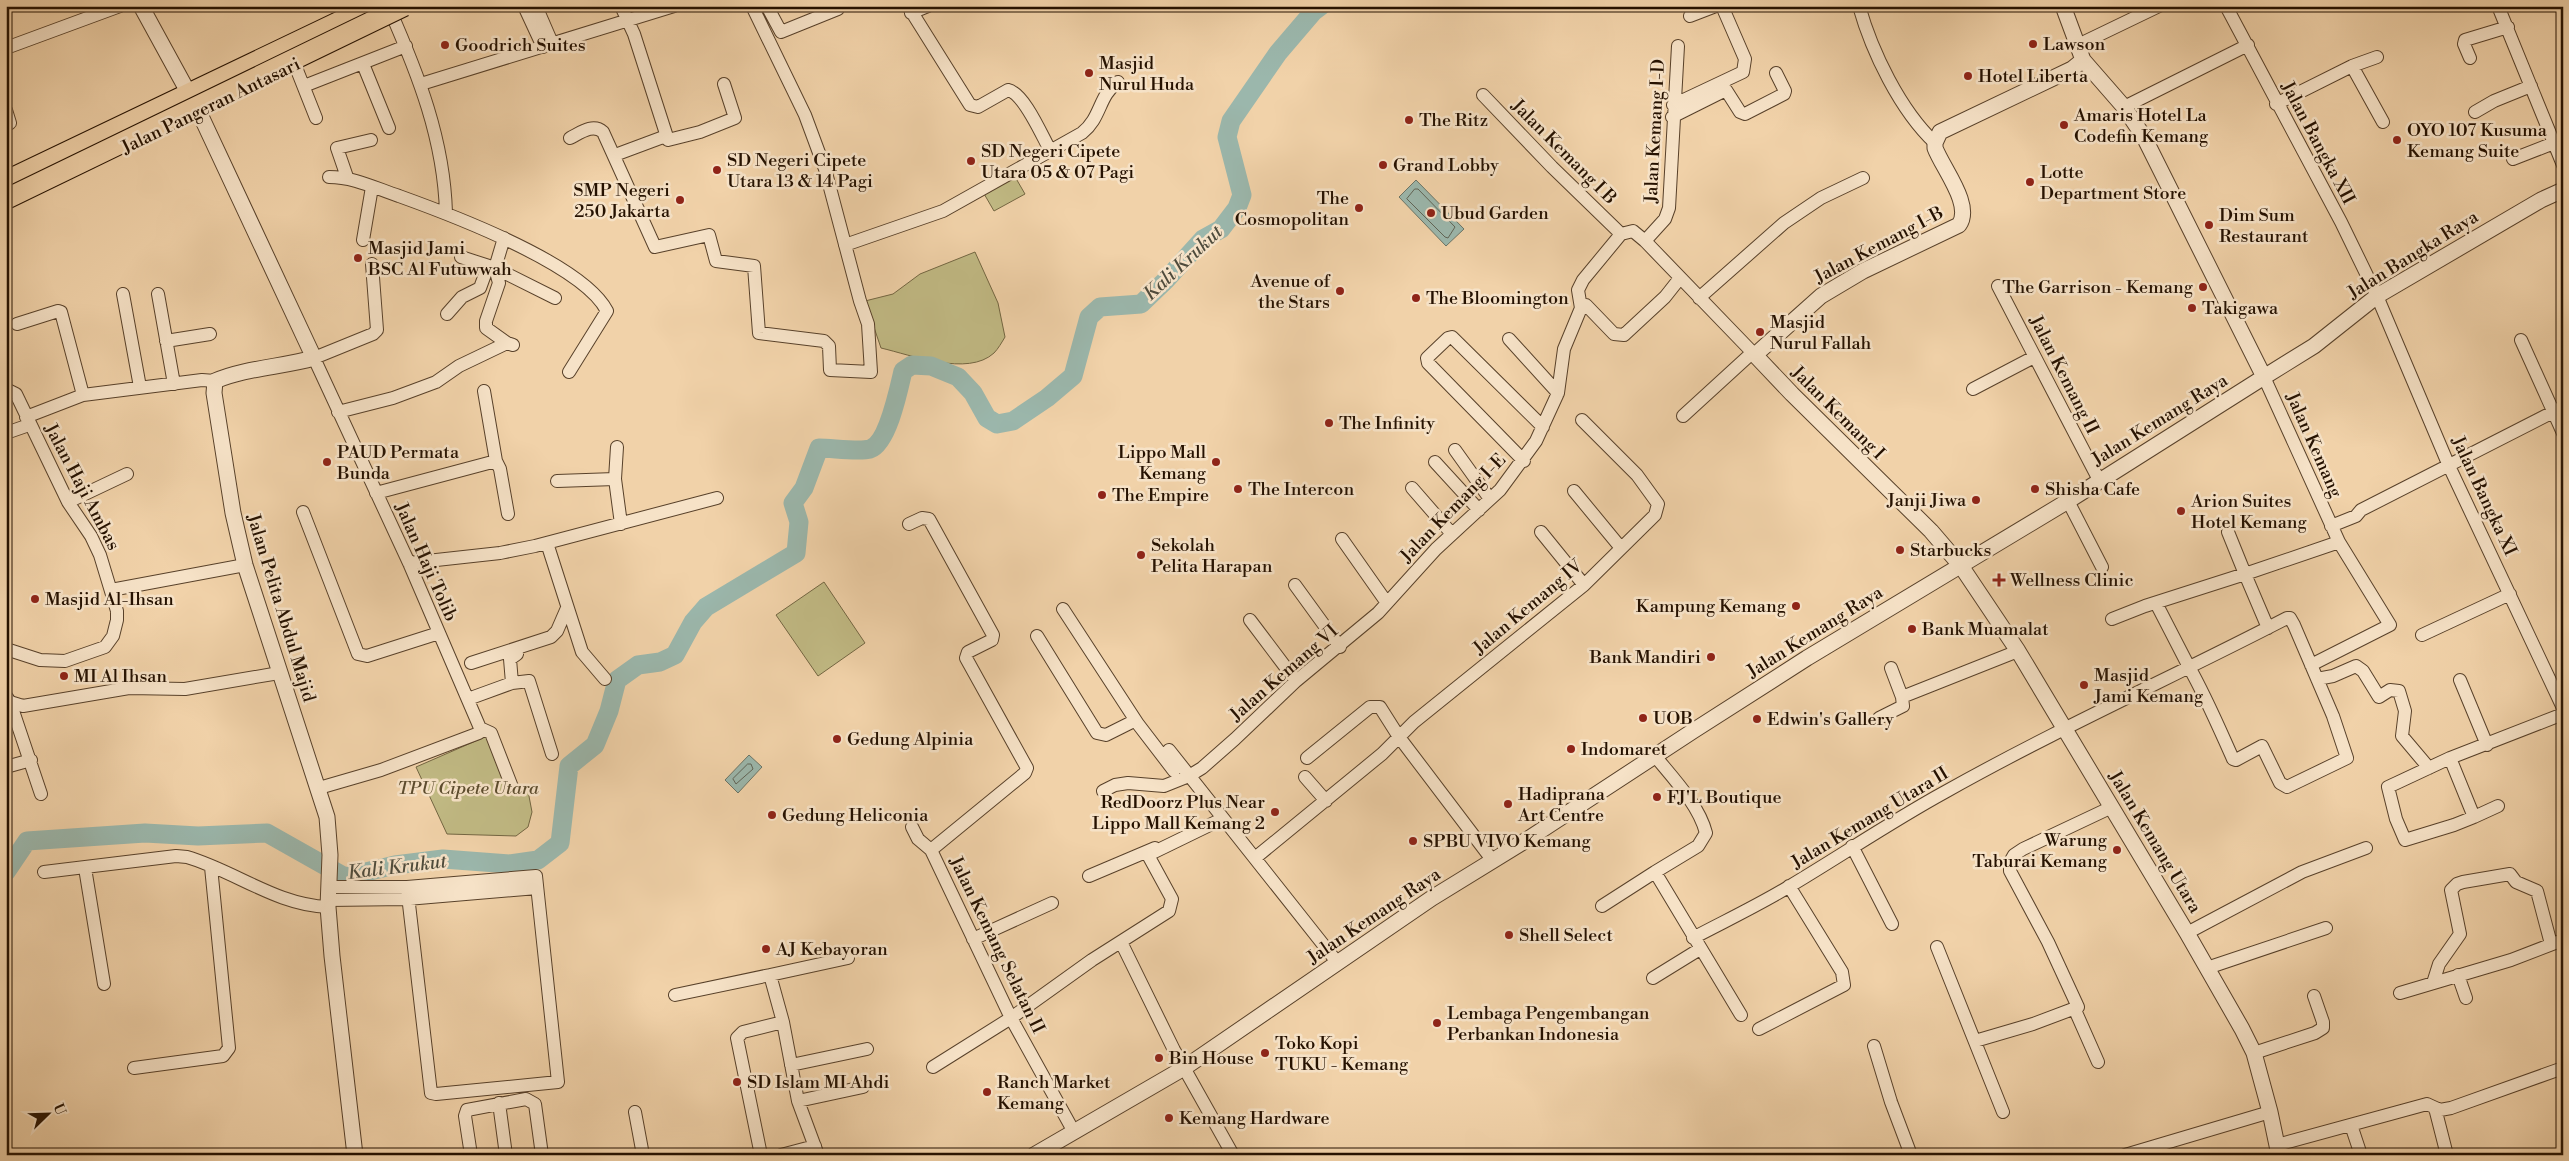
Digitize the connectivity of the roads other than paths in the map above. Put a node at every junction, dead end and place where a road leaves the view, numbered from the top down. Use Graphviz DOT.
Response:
graph roads {
  1 [pos="120,6"];
  2 [pos="141,6"];
  3 [pos="372,6"];
  4 [pos="416,6"];
  5 [pos="524,6"];
  6 [pos="536,6"];
  7 [pos="621,6"];
  8 [pos="674,6"];
  9 [pos="752,6"];
  10 [pos="767,6"];
  11 [pos="928,6"];
  12 [pos="1716,6"];
  13 [pos="1722,6"];
  14 [pos="1859,6"];
  15 [pos="2063,6"];
  16 [pos="2159,6"];
  17 [pos="2226,6"];
  18 [pos="2498,6"];
  19 [pos="392,9"];
  20 [pos="838,9"];
  21 [pos="909,10"];
  22 [pos="1690,16"];
  23 [pos="628,22"];
  24 [pos="2508,27"];
  25 [pos="548,45"];
  26 [pos="2078,45"];
  27 [pos="2248,45"];
  28 [pos="406,46"];
  29 [pos="1678,46"];
  30 [pos="6,48"];
  31 [pos="2377,57"];
  32 [pos="2470,58"];
  33 [pos="2083,60"];
  34 [pos="363,64"];
  35 [pos="295,65"];
  36 [pos="2352,66"];
  37 [pos="1776,73"];
  38 [pos="1118,82"];
  39 [pos="420,84"];
  40 [pos="724,84"];
  41 [pos="304,86"];
  42 [pos="2531,86"];
  43 [pos="188,92"];
  44 [pos="1483,95"];
  45 [pos="2276,104"];
  46 [pos="2124,107"];
  47 [pos="6,110"];
  48 [pos="1673,111"];
  49 [pos="199,112"];
  50 [pos="2475,112"];
  51 [pos="316,118"];
  52 [pos="2383,122"];
  53 [pos="6,126"];
  54 [pos="388,128"];
  55 [pos="666,136"];
  56 [pos="570,138"];
  57 [pos="372,140"];
  58 [pos="1935,143"];
  59 [pos="2554,144"];
  60 [pos="1050,150"];
  61 [pos="615,155"];
  62 [pos="2513,159"];
  63 [pos="2563,165"];
  64 [pos="329,177"];
  65 [pos="347,177"];
  66 [pos="1863,178"];
  67 [pos="6,181"];
  68 [pos="372,187"];
  69 [pos="6,189"];
  70 [pos="2563,190"];
  71 [pos="6,199"];
  72 [pos="6,206"];
  73 [pos="446,213"];
  74 [pos="1621,234"];
  75 [pos="504,238"];
  76 [pos="363,240"];
  77 [pos="1645,241"];
  78 [pos="845,245"];
  79 [pos="461,257"];
  80 [pos="372,264"];
  81 [pos="491,267"];
  82 [pos="1680,278"];
  83 [pos="1998,286"];
  84 [pos="123,294"];
  85 [pos="158,294"];
  86 [pos="2377,296"];
  87 [pos="556,298"];
  88 [pos="1699,298"];
  89 [pos="1586,306"];
  90 [pos="447,314"];
  91 [pos="17,324"];
  92 [pos="210,334"];
  93 [pos="1509,339"];
  94 [pos="2521,340"];
  95 [pos="166,341"];
  96 [pos="1754,353"];
  97 [pos="2034,357"];
  98 [pos="314,358"];
  99 [pos="569,372"];
  100 [pos="2264,378"];
  101 [pos="216,381"];
  102 [pos="174,384"];
  103 [pos="140,387"];
  104 [pos="6,389"];
  105 [pos="1973,389"];
  106 [pos="484,391"];
  107 [pos="1558,393"];
  108 [pos="83,395"];
  109 [pos="2558,409"];
  110 [pos="338,412"];
  111 [pos="1683,416"];
  112 [pos="1582,420"];
  113 [pos="28,421"];
  114 [pos="1543,427"];
  115 [pos="2563,432"];
  116 [pos="6,433"];
  117 [pos="617,447"];
  118 [pos="1455,450"];
  119 [pos="496,461"];
  120 [pos="1524,461"];
  121 [pos="1435,462"];
  122 [pos="2449,466"];
  123 [pos="127,474"];
  124 [pos="615,479"];
  125 [pos="2099,480"];
  126 [pos="557,481"];
  127 [pos="1412,488"];
  128 [pos="1574,491"];
  129 [pos="376,493"];
  130 [pos="717,498"];
  131 [pos="1490,499"];
  132 [pos="2068,500"];
  133 [pos="68,502"];
  134 [pos="1479,510"];
  135 [pos="303,512"];
  136 [pos="508,514"];
  137 [pos="621,524"];
  138 [pos="909,524"];
  139 [pos="2331,526"];
  140 [pos="1541,532"];
  141 [pos="2228,532"];
  142 [pos="1452,534"];
  143 [pos="1342,538"];
  144 [pos="2339,542"];
  145 [pos="547,543"];
  146 [pos="1621,548"];
  147 [pos="409,563"];
  148 [pos="245,565"];
  149 [pos="1961,566"];
  150 [pos="2102,567"];
  151 [pos="2245,574"];
  152 [pos="1584,584"];
  153 [pos="1295,585"];
  154 [pos="111,590"];
  155 [pos="1398,591"];
  156 [pos="2510,594"];
  157 [pos="2156,603"];
  158 [pos="1387,604"];
  159 [pos="567,608"];
  160 [pos="1063,609"];
  161 [pos="2112,619"];
  162 [pos="1250,620"];
  163 [pos="2268,628"];
  164 [pos="439,633"];
  165 [pos="2422,635"];
  166 [pos="1037,636"];
  167 [pos="1340,647"];
  168 [pos="6,649"];
  169 [pos="2018,651"];
  170 [pos="517,654"];
  171 [pos="471,663"];
  172 [pos="2311,665"];
  173 [pos="1891,668"];
  174 [pos="2189,668"];
  175 [pos="279,673"];
  176 [pos="605,679"];
  177 [pos="2317,679"];
  178 [pos="2460,680"];
  179 [pos="1296,681"];
  180 [pos="512,684"];
  181 [pos="1902,696"];
  182 [pos="8,699"];
  183 [pos="468,699"];
  184 [pos="2561,701"];
  185 [pos="2563,714"];
  186 [pos="1879,718"];
  187 [pos="1138,724"];
  188 [pos="480,728"];
  189 [pos="2064,728"];
  190 [pos="1399,737"];
  191 [pos="2487,745"];
  192 [pos="1169,750"];
  193 [pos="552,754"];
  194 [pos="1655,756"];
  195 [pos="1307,758"];
  196 [pos="2450,758"];
  197 [pos="31,760"];
  198 [pos="6,767"];
  199 [pos="2428,768"];
  200 [pos="1186,777"];
  201 [pos="1305,777"];
  202 [pos="512,787"];
  203 [pos="319,788"];
  204 [pos="1103,791"];
  205 [pos="41,794"];
  206 [pos="1326,800"];
  207 [pos="2498,806"];
  208 [pos="2112,807"];
  209 [pos="2474,817"];
  210 [pos="1221,819"];
  211 [pos="912,827"];
  212 [pos="1852,846"];
  213 [pos="2366,848"];
  214 [pos="931,850"];
  215 [pos="1255,858"];
  216 [pos="1493,861"];
  217 [pos="211,867"];
  218 [pos="85,868"];
  219 [pos="44,872"];
  220 [pos="1655,872"];
  221 [pos="1089,876"];
  222 [pos="1790,886"];
  223 [pos="407,893"];
  224 [pos="329,894"];
  225 [pos="1052,903"];
  226 [pos="1602,906"];
  227 [pos="1892,924"];
  228 [pos="2326,928"];
  229 [pos="2187,932"];
  230 [pos="973,939"];
  231 [pos="1120,942"];
  232 [pos="2557,942"];
  233 [pos="1697,944"];
  234 [pos="1937,947"];
  235 [pos="848,958"];
  236 [pos="1337,962"];
  237 [pos="2207,968"];
  238 [pos="770,975"];
  239 [pos="2458,975"];
  240 [pos="1653,978"];
  241 [pos="2434,983"];
  242 [pos="104,984"];
  243 [pos="675,994"];
  244 [pos="2400,994"];
  245 [pos="2314,996"];
  246 [pos="2466,998"];
  247 [pos="2075,1010"];
  248 [pos="1741,1015"];
  249 [pos="1011,1018"];
  250 [pos="783,1022"];
  251 [pos="1759,1028"];
  252 [pos="1975,1041"];
  253 [pos="1874,1046"];
  254 [pos="867,1049"];
  255 [pos="2254,1053"];
  256 [pos="2098,1062"];
  257 [pos="791,1065"];
  258 [pos="933,1067"];
  259 [pos="134,1068"];
  260 [pos="1184,1068"];
  261 [pos="2563,1068"];
  262 [pos="863,1086"];
  263 [pos="798,1101"];
  264 [pos="500,1104"];
  265 [pos="2435,1108"];
  266 [pos="636,1112"];
  267 [pos="2003,1112"];
  268 [pos="2270,1112"];
  269 [pos="2351,1126"];
  270 [pos="1074,1132"];
  271 [pos="816,1150"];
  272 [pos="2278,1150"];
  273 [pos="355,1155"];
  274 [pos="471,1155"];
  275 [pos="506,1155"];
  276 [pos="542,1155"];
  277 [pos="643,1155"];
  278 [pos="761,1155"];
  279 [pos="781,1155"];
  280 [pos="1034,1155"];
  281 [pos="1233,1155"];
  282 [pos="1911,1155"];
  283 [pos="2125,1155"];
  284 [pos="2360,1155"];
  285 [pos="2447,1155"];
  1 -- 30 [label="street"];
  2 -- 43 [label="street"];
  3 -- 43 [label="main road, Jalan Pangeran Antasari"];
  4 -- 19 [label="main road, Jalan Pangeran Antasari"];
  5 -- 25 [label="street"];
  6 -- 25 [label="street"];
  7 -- 23 [label="street"];
  8 -- 23 [label="street"];
  9 -- 78 [label="street"];
  10 -- 20 [label="street"];
  11 -- 21 [label="street"];
  12 -- 22 [label="street"];
  13 -- 48 [label="street"];
  14 -- 58 [label="street"];
  15 -- 26 [label="street"];
  16 -- 26 [label="street"];
  17 -- 27 [label="street, Jalan Bangka XII"];
  18 -- 24 [label="street"];
  19 -- 28 [label="street"];
  19 -- 35 [label="main road, Jalan Pangeran Antasari"];
  19 -- 69 [label="main road"];
  19 -- 71 [label="main road, bridge"];
  21 -- 60 [label="street"];
  23 -- 25 [label="street"];
  23 -- 55 [label="street"];
  24 -- 32 [label="street"];
  24 -- 42 [label="street"];
  25 -- 39 [label="street"];
  26 -- 33 [label="street"];
  27 -- 45 [label="street, Jalan Bangka XII"];
  27 -- 46 [label="street"];
  28 -- 34 [label="street"];
  28 -- 39 [label="street"];
  29 -- 48 [label="street, Jalan Kemang I-D"];
  31 -- 36 [label="street"];
  33 -- 46 [label="street"];
  33 -- 58 [label="street"];
  34 -- 41 [label="street"];
  34 -- 54 [label="street"];
  35 -- 41 [label="street"];
  35 -- 49 [label="main road, Jalan Pangeran Antasari"];
  36 -- 45 [label="street"];
  36 -- 52 [label="street"];
  37 -- 48 [label="street"];
  38 -- 60 [label="street"];
  39 -- 73 [label="street"];
  40 -- 55 [label="street"];
  41 -- 51 [label="street"];
  42 -- 50 [label="street"];
  42 -- 59 [label="street"];
  43 -- 49 [label="street"];
  43 -- 67 [label="main road, Jalan Pangeran Antasari"];
  44 -- 74 [label="street, Jalan Kemang I B"];
  45 -- 86 [label="street, Jalan Bangka XII"];
  46 -- 100 [label="street"];
  47 -- 53 [label="street"];
  48 -- 77 [label="street, Jalan Kemang I-D"];
  49 -- 72 [label="main road, Jalan Pangeran Antasari"];
  49 -- 98 [label="street"];
  55 -- 61 [label="street"];
  56 -- 61 [label="street"];
  57 -- 65 [label="street"];
  58 -- 96 [label="street, Jalan Kemang I-B"];
  59 -- 62 [label="street"];
  59 -- 63 [label="street"];
  60 -- 78 [label="street"];
  61 -- 78 [label="street"];
  64 -- 65 [label="street"];
  65 -- 68 [label="street"];
  66 -- 88 [label="street"];
  68 -- 73 [label="street"];
  68 -- 76 [label="street"];
  70 -- 86 [label="street, Jalan Bangka Raya"];
  73 -- 75 [label="street"];
  74 -- 77 [label="street, Jalan Kemang I"];
  74 -- 107 [label="street, Jalan Kemang I-E"];
  75 -- 81 [label="street"];
  75 -- 99 [label="street"];
  77 -- 82 [label="street, Jalan Kemang I"];
  79 -- 81 [label="street"];
  80 -- 98 [label="street"];
  81 -- 87 [label="street"];
  81 -- 90 [label="street"];
  81 -- 110 [label="street"];
  82 -- 88 [label="street, Jalan Kemang I"];
  82 -- 89 [label="street"];
  83 -- 97 [label="street, Jalan Kemang II"];
  84 -- 103 [label="street"];
  85 -- 95 [label="street"];
  86 -- 100 [label="street, Jalan Bangka Raya"];
  86 -- 122 [label="street, Jalan Bangka XI"];
  88 -- 96 [label="street, Jalan Kemang I"];
  91 -- 108 [label="street"];
  92 -- 95 [label="street"];
  93 -- 107 [label="street"];
  94 -- 109 [label="street"];
  95 -- 102 [label="street"];
  96 -- 111 [label="street"];
  96 -- 149 [label="street, Jalan Kemang I"];
  97 -- 105 [label="street"];
  97 -- 125 [label="street, Jalan Kemang II"];
  98 -- 101 [label="street"];
  98 -- 110 [label="street, Jalan Haji Tolib"];
  100 -- 125 [label="street, Jalan Kemang Raya"];
  100 -- 139 [label="street, Jalan Kemang"];
  101 -- 102 [label="street, Jalan Haji Ambas"];
  101 -- 148 [label="street, Jalan Pelita Abdul Majid"];
  102 -- 103 [label="street, Jalan Haji Ambas"];
  103 -- 108 [label="street, Jalan Haji Ambas"];
  104 -- 113 [label="street, Jalan Haji Ambas"];
  106 -- 119 [label="street"];
  107 -- 114 [label="street, Jalan Kemang I-E"];
  108 -- 113 [label="street, Jalan Haji Ambas"];
  109 -- 115 [label="street"];
  109 -- 122 [label="street"];
  110 -- 129 [label="street, Jalan Haji Tolib"];
  112 -- 146 [label="street, Jalan Kemang IV"];
  113 -- 116 [label="street"];
  113 -- 133 [label="street, Jalan Haji Ambas"];
  114 -- 120 [label="street, Jalan Kemang I-E"];
  114 -- 120 [label="street"];
  117 -- 124 [label="street"];
  118 -- 131 [label="street"];
  119 -- 129 [label="street"];
  119 -- 136 [label="street"];
  120 -- 131 [label="street, Jalan Kemang I-E"];
  121 -- 134 [label="street"];
  122 -- 139 [label="street"];
  122 -- 156 [label="street, Jalan Bangka XI"];
  123 -- 133 [label="street"];
  124 -- 126 [label="street"];
  124 -- 137 [label="street"];
  125 -- 132 [label="street, Jalan Kemang Raya"];
  127 -- 142 [label="street"];
  128 -- 146 [label="street"];
  129 -- 147 [label="street, Jalan Haji Tolib"];
  130 -- 137 [label="street"];
  131 -- 134 [label="street, Jalan Kemang I-E"];
  132 -- 149 [label="street, Jalan Kemang Raya"];
  132 -- 150 [label="street"];
  133 -- 154 [label="street, Jalan Haji Ambas"];
  134 -- 142 [label="street, Jalan Kemang I-E"];
  135 -- 164 [label="street"];
  137 -- 145 [label="street"];
  138 -- 214 [label="street, Jalan Kemang Selatan II"];
  139 -- 144 [label="street, Jalan Kemang"];
  140 -- 152 [label="street"];
  141 -- 151 [label="street"];
  142 -- 155 [label="street, Jalan Kemang I-E"];
  143 -- 158 [label="street"];
  144 -- 151 [label="street"];
  144 -- 172 [label="street, Jalan Kemang"];
  145 -- 147 [label="street"];
  145 -- 159 [label="street"];
  146 -- 152 [label="street, Jalan Kemang IV"];
  147 -- 164 [label="street, Jalan Haji Tolib"];
  148 -- 154 [label="street"];
  148 -- 175 [label="street, Jalan Pelita Abdul Majid"];
  149 -- 169 [label="street, Jalan Kemang Utara"];
  149 -- 194 [label="street, Jalan Kemang Raya"];
  151 -- 157 [label="street"];
  151 -- 163 [label="street"];
  152 -- 190 [label="street, Jalan Kemang IV"];
  153 -- 167 [label="street"];
  154 -- 168 [label="street, Jalan Haji Ambas"];
  155 -- 158 [label="street, Jalan Kemang VI"];
  156 -- 165 [label="street"];
  156 -- 184 [label="street, Jalan Bangka XI"];
  157 -- 161 [label="street"];
  157 -- 174 [label="street"];
  158 -- 167 [label="street, Jalan Kemang VI"];
  159 -- 171 [label="street"];
  159 -- 176 [label="street"];
  160 -- 187 [label="street"];
  162 -- 179 [label="street"];
  163 -- 172 [label="street, Jalan Kemang Utara II"];
  163 -- 174 [label="street, Jalan Kemang Utara II"];
  164 -- 183 [label="street, Jalan Haji Tolib"];
  166 -- 187 [label="street"];
  167 -- 179 [label="street, Jalan Kemang VI"];
  169 -- 181 [label="street"];
  169 -- 189 [label="street, Jalan Kemang Utara"];
  170 -- 180 [label="street"];
  172 -- 177 [label="street"];
  173 -- 181 [label="street"];
  174 -- 177 [label="street"];
  174 -- 189 [label="street, Jalan Kemang Utara II"];
  175 -- 182 [label="street"];
  175 -- 203 [label="street, Jalan Pelita Abdul Majid"];
  177 -- 199 [label="street"];
  178 -- 191 [label="street"];
  179 -- 200 [label="street, Jalan Kemang VI"];
  180 -- 183 [label="street"];
  180 -- 193 [label="street"];
  181 -- 186 [label="street"];
  182 -- 197 [label="street"];
  183 -- 188 [label="street, Jalan Haji Tolib"];
  185 -- 191 [label="street"];
  187 -- 200 [label="street"];
  188 -- 202 [label="street"];
  188 -- 203 [label="street"];
  189 -- 208 [label="street, Jalan Kemang Utara"];
  189 -- 212 [label="street, Jalan Kemang Utara II"];
  190 -- 195 [label="street"];
  190 -- 206 [label="street, Jalan Kemang IV"];
  190 -- 216 [label="street"];
  191 -- 196 [label="street"];
  192 -- 200 [label="street"];
  194 -- 216 [label="street, Jalan Kemang Raya"];
  194 -- 220 [label="street"];
  196 -- 199 [label="street"];
  196 -- 209 [label="street"];
  197 -- 198 [label="street"];
  197 -- 205 [label="street"];
  199 -- 209 [label="street"];
  200 -- 204 [label="street, Jalan Kemang VI"];
  200 -- 210 [label="street"];
  201 -- 206 [label="street"];
  203 -- 224 [label="street, Jalan Pelita Abdul Majid"];
  206 -- 215 [label="street, Jalan Kemang IV"];
  207 -- 209 [label="street"];
  208 -- 229 [label="street, Jalan Kemang Utara"];
  208 -- 247 [label="street"];
  210 -- 215 [label="street"];
  210 -- 221 [label="street"];
  210 -- 231 [label="street"];
  211 -- 214 [label="street"];
  212 -- 222 [label="street, Jalan Kemang Utara II"];
  212 -- 227 [label="street"];
  213 -- 229 [label="street"];
  214 -- 230 [label="street, Jalan Kemang Selatan II"];
  215 -- 236 [label="street"];
  216 -- 236 [label="street, Jalan Kemang Raya"];
  217 -- 218 [label="street"];
  217 -- 224 [label="street"];
  217 -- 259 [label="street"];
  218 -- 219 [label="street"];
  218 -- 242 [label="street"];
  220 -- 226 [label="street"];
  220 -- 233 [label="street"];
  222 -- 233 [label="street, Jalan Kemang Utara II"];
  222 -- 251 [label="street"];
  223 -- 223 [label="street"];
  223 -- 224 [label="street"];
  224 -- 273 [label="street, Jalan Pelita Abdul Majid"];
  225 -- 230 [label="street"];
  228 -- 237 [label="street"];
  229 -- 237 [label="street, Jalan Kemang Utara"];
  230 -- 249 [label="street, Jalan Kemang Selatan II"];
  231 -- 249 [label="street"];
  231 -- 260 [label="street"];
  232 -- 239 [label="street"];
  232 -- 241 [label="street"];
  233 -- 240 [label="street, Jalan Kemang Utara II"];
  233 -- 248 [label="street"];
  234 -- 252 [label="street"];
  235 -- 238 [label="street"];
  236 -- 260 [label="street, Jalan Kemang Raya"];
  237 -- 255 [label="street, Jalan Kemang Utara"];
  238 -- 243 [label="street"];
  238 -- 250 [label="street"];
  239 -- 241 [label="street"];
  239 -- 246 [label="street"];
  241 -- 244 [label="street"];
  245 -- 255 [label="street"];
  247 -- 252 [label="street"];
  247 -- 256 [label="street"];
  249 -- 258 [label="street"];
  249 -- 270 [label="street, Jalan Kemang Selatan II"];
  250 -- 257 [label="street"];
  250 -- 278 [label="street"];
  252 -- 267 [label="street"];
  253 -- 282 [label="street"];
  254 -- 257 [label="street"];
  255 -- 268 [label="street, Jalan Kemang Utara"];
  257 -- 263 [label="street"];
  260 -- 270 [label="street, Jalan Kemang Raya"];
  260 -- 281 [label="street"];
  261 -- 265 [label="street"];
  262 -- 263 [label="street"];
  263 -- 271 [label="street"];
  264 -- 274 [label="street"];
  264 -- 275 [label="street"];
  264 -- 276 [label="street"];
  265 -- 269 [label="street"];
  265 -- 285 [label="street"];
  266 -- 277 [label="street"];
  268 -- 272 [label="street, Jalan Kemang Utara"];
  268 -- 283 [label="street"];
  269 -- 272 [label="street"];
  269 -- 284 [label="street"];
  270 -- 280 [label="street, Jalan Kemang Raya"];
  271 -- 279 [label="street"];
}
